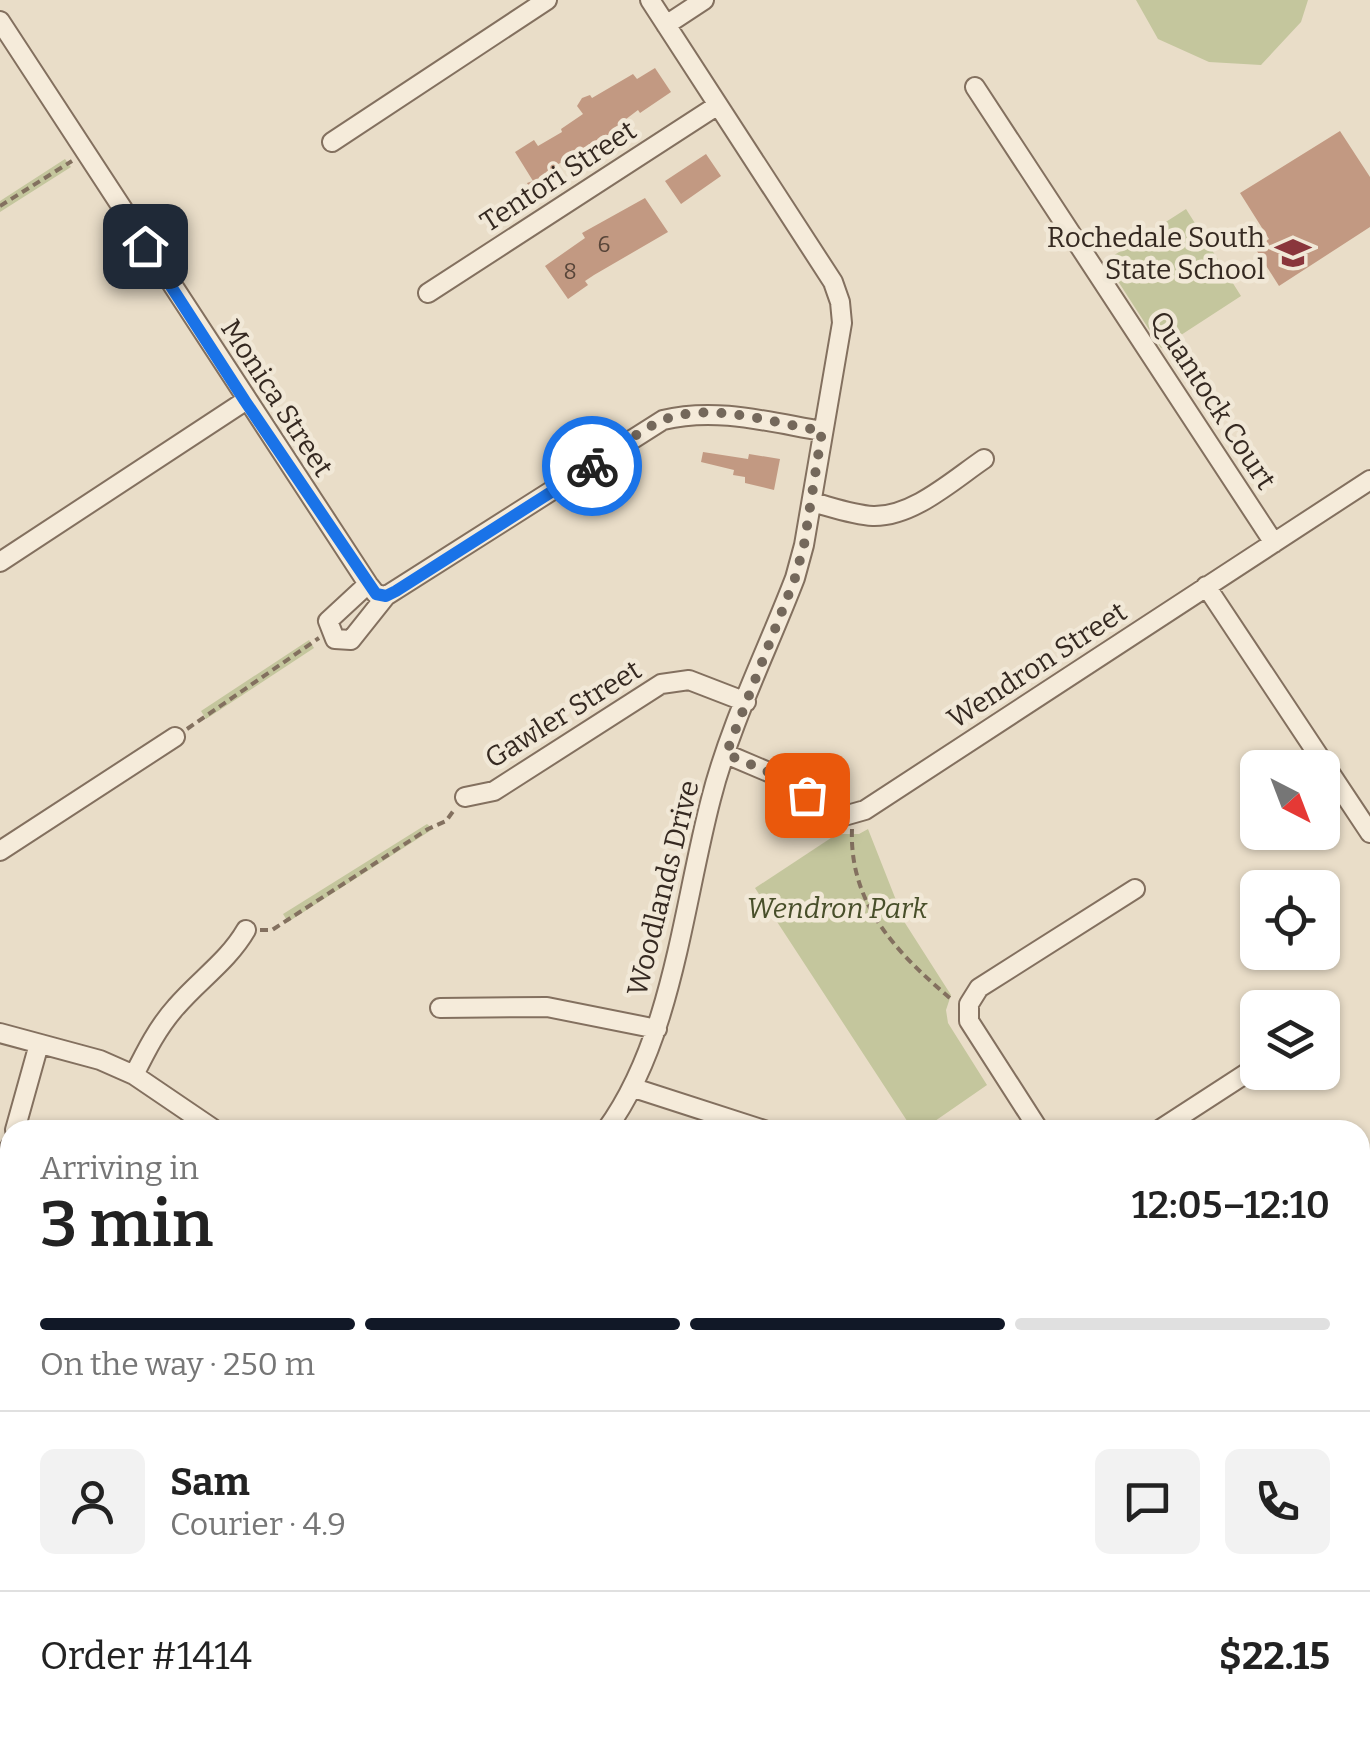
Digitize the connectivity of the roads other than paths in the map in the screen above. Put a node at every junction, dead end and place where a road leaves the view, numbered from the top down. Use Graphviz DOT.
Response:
graph roads {
  1 [pos="547,0"];
  2 [pos="650,0"];
  3 [pos="704,0"];
  4 [pos="0,21"];
  5 [pos="666,25"];
  6 [pos="974,87"];
  7 [pos="718,106"];
  8 [pos="332,142"];
  9 [pos="428,293"];
  10 [pos="245,401"];
  11 [pos="822,431"];
  12 [pos="984,459"];
  13 [pos="1370,480"];
  14 [pos="812,502"];
  15 [pos="1274,543"];
  16 [pos="0,562"];
  17 [pos="368,584"];
  18 [pos="1206,586"];
  19 [pos="386,596"];
  20 [pos="746,702"];
  21 [pos="175,737"];
  22 [pos="726,754"];
  23 [pos="465,797"];
  24 [pos="1370,833"];
  25 [pos="0,851"];
  26 [pos="1135,889"];
  27 [pos="246,930"];
  28 [pos="440,1008"];
  29 [pos="656,1029"];
  30 [pos="0,1034"];
  31 [pos="39,1044"];
  32 [pos="134,1075"];
  33 [pos="1240,1077"];
  34 [pos="634,1088"];
  35 [pos="18,1120"];
  36 [pos="200,1120"];
  37 [pos="613,1120"];
  38 [pos="733,1120"];
  39 [pos="1033,1120"];
  40 [pos="1174,1120"];
  1 -- 8 [label="street"];
  2 -- 5 [label="street, Woodlands Drive"];
  3 -- 5 [label="street"];
  4 -- 10 [label="street, Monica Street"];
  5 -- 7 [label="street, Woodlands Drive"];
  6 -- 15 [label="street, Quantock Court"];
  7 -- 9 [label="street, Tentori Street"];
  7 -- 11 [label="street, Woodlands Drive"];
  10 -- 16 [label="street"];
  10 -- 17 [label="street, Monica Street"];
  11 -- 14 [label="street, Woodlands Drive"];
  11 -- 19 [label="street"];
  12 -- 14 [label="street"];
  13 -- 15 [label="street, Wendron Street"];
  14 -- 20 [label="street, Woodlands Drive"];
  15 -- 18 [label="street, Wendron Street"];
  17 -- 19 [label="street, Monica Street"];
  17 -- 19 [label="street"];
  18 -- 22 [label="street, Wendron Street"];
  18 -- 24 [label="street"];
  20 -- 22 [label="street, Woodlands Drive"];
  20 -- 23 [label="street, Gawler Street"];
  21 -- 25 [label="street"];
  22 -- 29 [label="street, Woodlands Drive"];
  26 -- 39 [label="street"];
  27 -- 32 [label="street"];
  28 -- 29 [label="street"];
  29 -- 34 [label="street, Woodlands Drive"];
  30 -- 31 [label="street"];
  31 -- 32 [label="street"];
  31 -- 35 [label="street"];
  32 -- 36 [label="street"];
  33 -- 40 [label="street"];
  34 -- 37 [label="street, Woodlands Drive"];
  34 -- 38 [label="street"];
}
